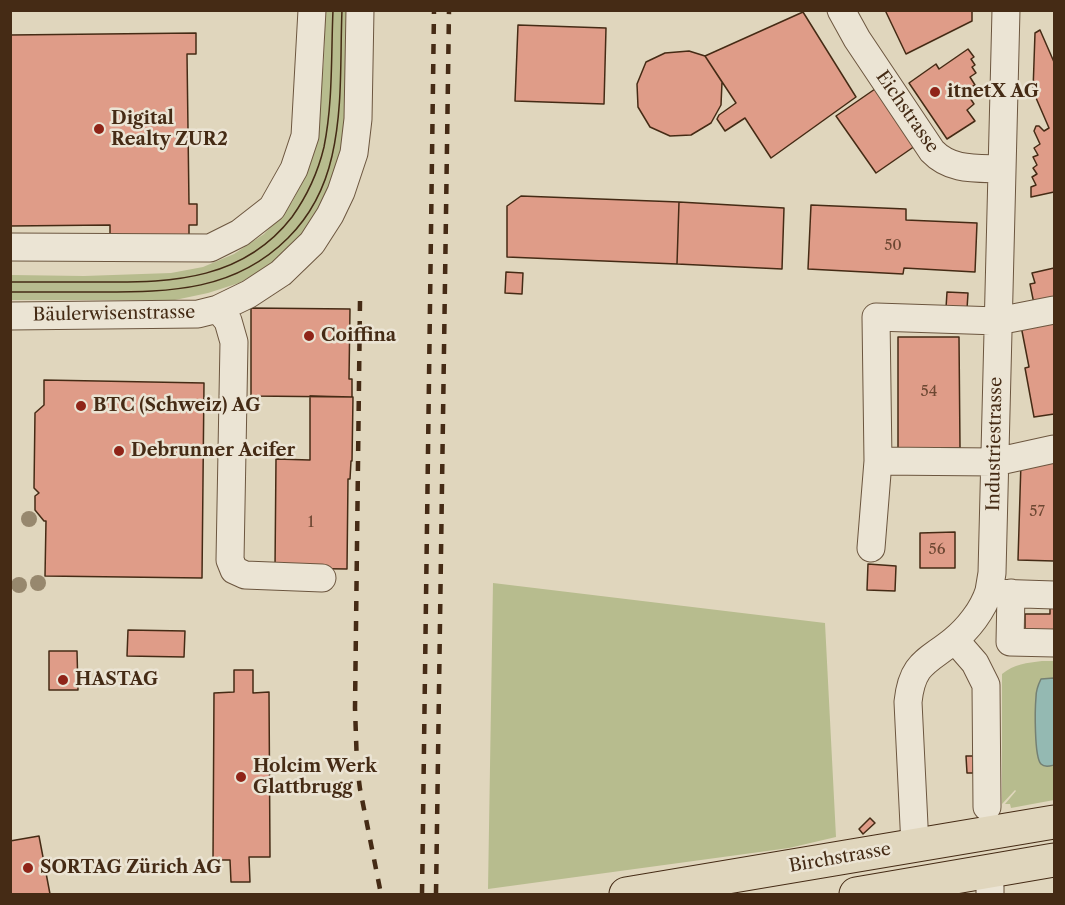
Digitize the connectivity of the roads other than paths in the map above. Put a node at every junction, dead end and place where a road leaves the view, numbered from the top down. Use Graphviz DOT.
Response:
graph roads {
  1 [pos="312,10"];
  2 [pos="360,10"];
  3 [pos="841,10"];
  4 [pos="1006,10"];
  5 [pos="1002,169"];
  6 [pos="10,247"];
  7 [pos="218,309"];
  8 [pos="1054,310"];
  9 [pos="10,315"];
  10 [pos="998,321"];
  11 [pos="1054,449"];
  12 [pos="878,461"];
  13 [pos="995,462"];
  14 [pos="871,548"];
  15 [pos="322,578"];
  16 [pos="1000,593"];
  17 [pos="1054,596"];
  18 [pos="955,640"];
  19 [pos="1054,643"];
  20 [pos="1054,657"];
  21 [pos="975,663"];
  22 [pos="987,807"];
  23 [pos="1054,822"];
  24 [pos="915,846"];
  25 [pos="1054,860"];
  26 [pos="921,883"];
  27 [pos="626,894"];
  28 [pos="856,894"];
  1 -- 6 [label="street"];
  2 -- 7 [label="street, Bäulerwisenstrasse"];
  3 -- 5 [label="street, Eichstrasse"];
  4 -- 5 [label="street, Industriestrasse"];
  5 -- 10 [label="street, Industriestrasse"];
  7 -- 9 [label="street, Bäulerwisenstrasse"];
  7 -- 15 [label="street"];
  8 -- 10 [label="street"];
  10 -- 12 [label="street"];
  10 -- 13 [label="street, Industriestrasse"];
  11 -- 13 [label="street"];
  12 -- 13 [label="street"];
  12 -- 14 [label="street"];
  13 -- 16 [label="street, Industriestrasse"];
  16 -- 17 [label="street"];
  16 -- 18 [label="street, Industriestrasse"];
  16 -- 19 [label="street"];
  18 -- 21 [label="street"];
  18 -- 24 [label="street, Industriestrasse"];
  20 -- 21 [label="street"];
  21 -- 22 [label="street"];
  23 -- 24 [label="main road, Birchstrasse"];
  24 -- 26 [label="main road"];
  24 -- 27 [label="main road, Birchstrasse"];
  25 -- 26 [label="main road"];
  26 -- 28 [label="main road"];
}
